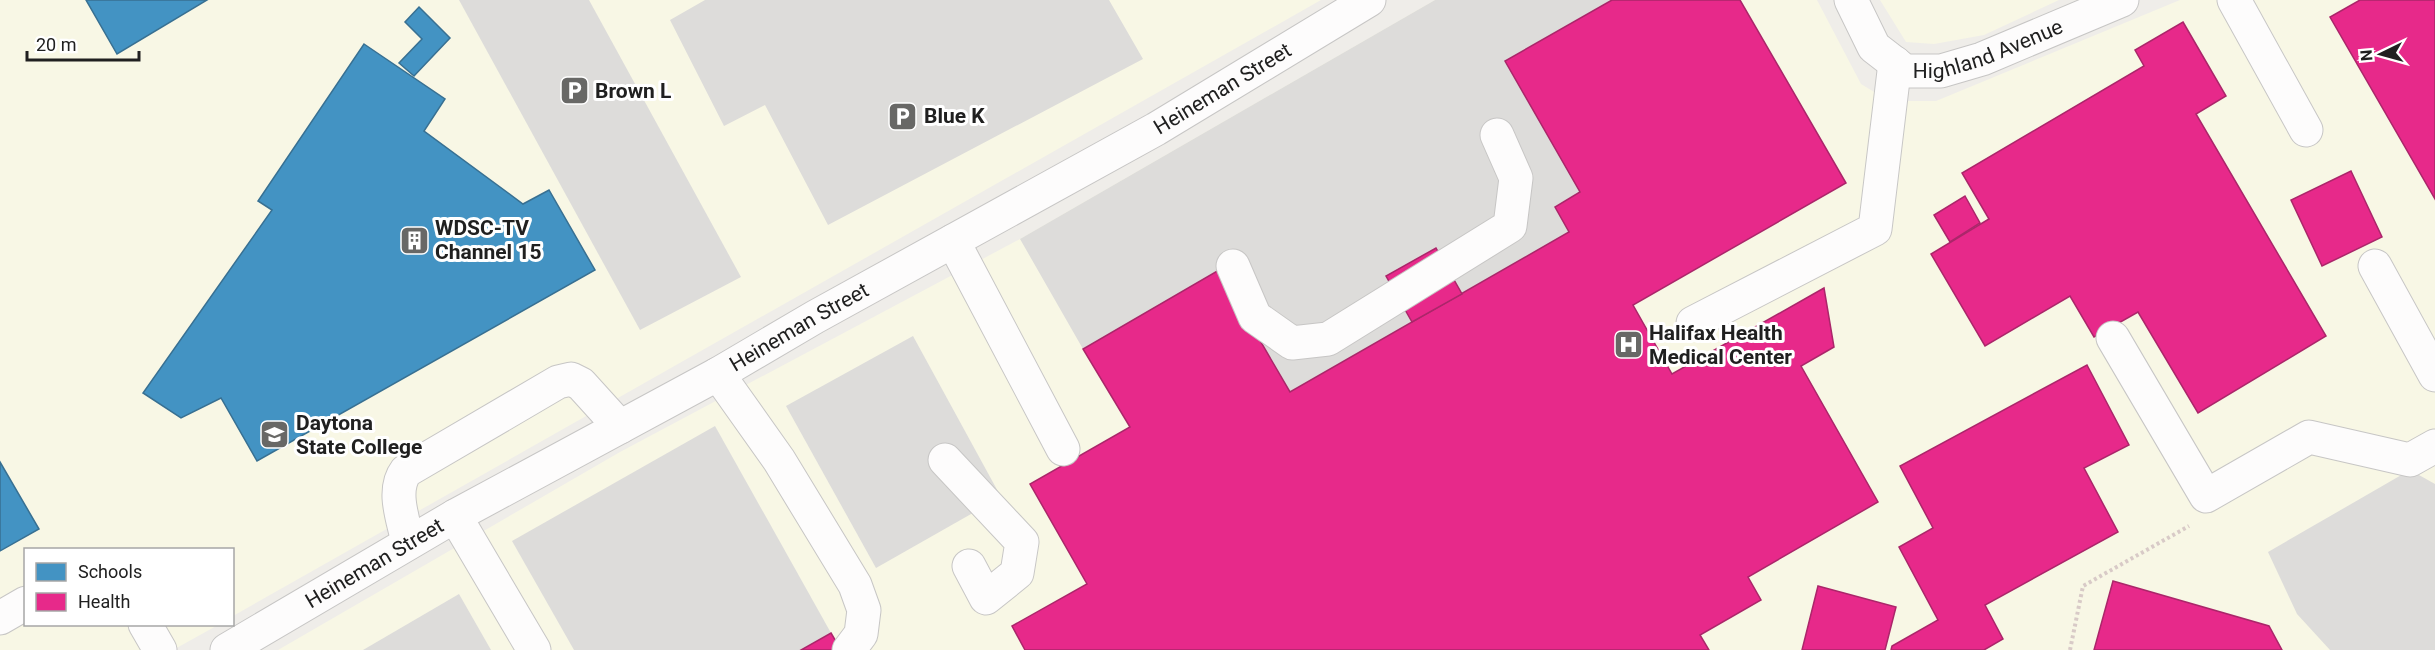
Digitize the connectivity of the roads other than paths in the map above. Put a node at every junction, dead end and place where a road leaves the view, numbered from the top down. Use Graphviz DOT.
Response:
graph roads {
  1 [pos="1369,0"];
  2 [pos="1851,0"];
  3 [pos="2122,0"];
  4 [pos="2234,0"];
  5 [pos="1894,63"];
  6 [pos="2306,129"];
  7 [pos="1497,135"];
  8 [pos="953,241"];
  9 [pos="1233,266"];
  10 [pos="2375,266"];
  11 [pos="1693,323"];
  12 [pos="2112,338"];
  13 [pos="718,374"];
  14 [pos="2435,375"];
  15 [pos="620,427"];
  16 [pos="2435,446"];
  17 [pos="1063,449"];
  18 [pos="945,460"];
  19 [pos="455,516"];
  20 [pos="408,543"];
  21 [pos="969,566"];
  22 [pos="24,604"];
  23 [pos="0,618"];
  24 [pos="146,626"];
  25 [pos="160,650"];
  26 [pos="227,650"];
  27 [pos="534,650"];
  28 [pos="849,650"];
  1 -- 8 [label="street, Heineman Street"];
  2 -- 5 [label="street, Highland Avenue"];
  3 -- 5 [label="street, Highland Avenue"];
  4 -- 6 [label="street"];
  5 -- 11 [label="street"];
  7 -- 9 [label="street"];
  8 -- 13 [label="street, Heineman Street"];
  8 -- 17 [label="street"];
  10 -- 14 [label="street"];
  12 -- 16 [label="street"];
  13 -- 15 [label="street, Heineman Street"];
  13 -- 28 [label="street"];
  15 -- 19 [label="street, Heineman Street"];
  15 -- 20 [label="street"];
  18 -- 21 [label="street"];
  19 -- 20 [label="street, Heineman Street"];
  19 -- 27 [label="street"];
  20 -- 26 [label="street, Heineman Street"];
  22 -- 23 [label="street"];
  24 -- 25 [label="street"];
}
